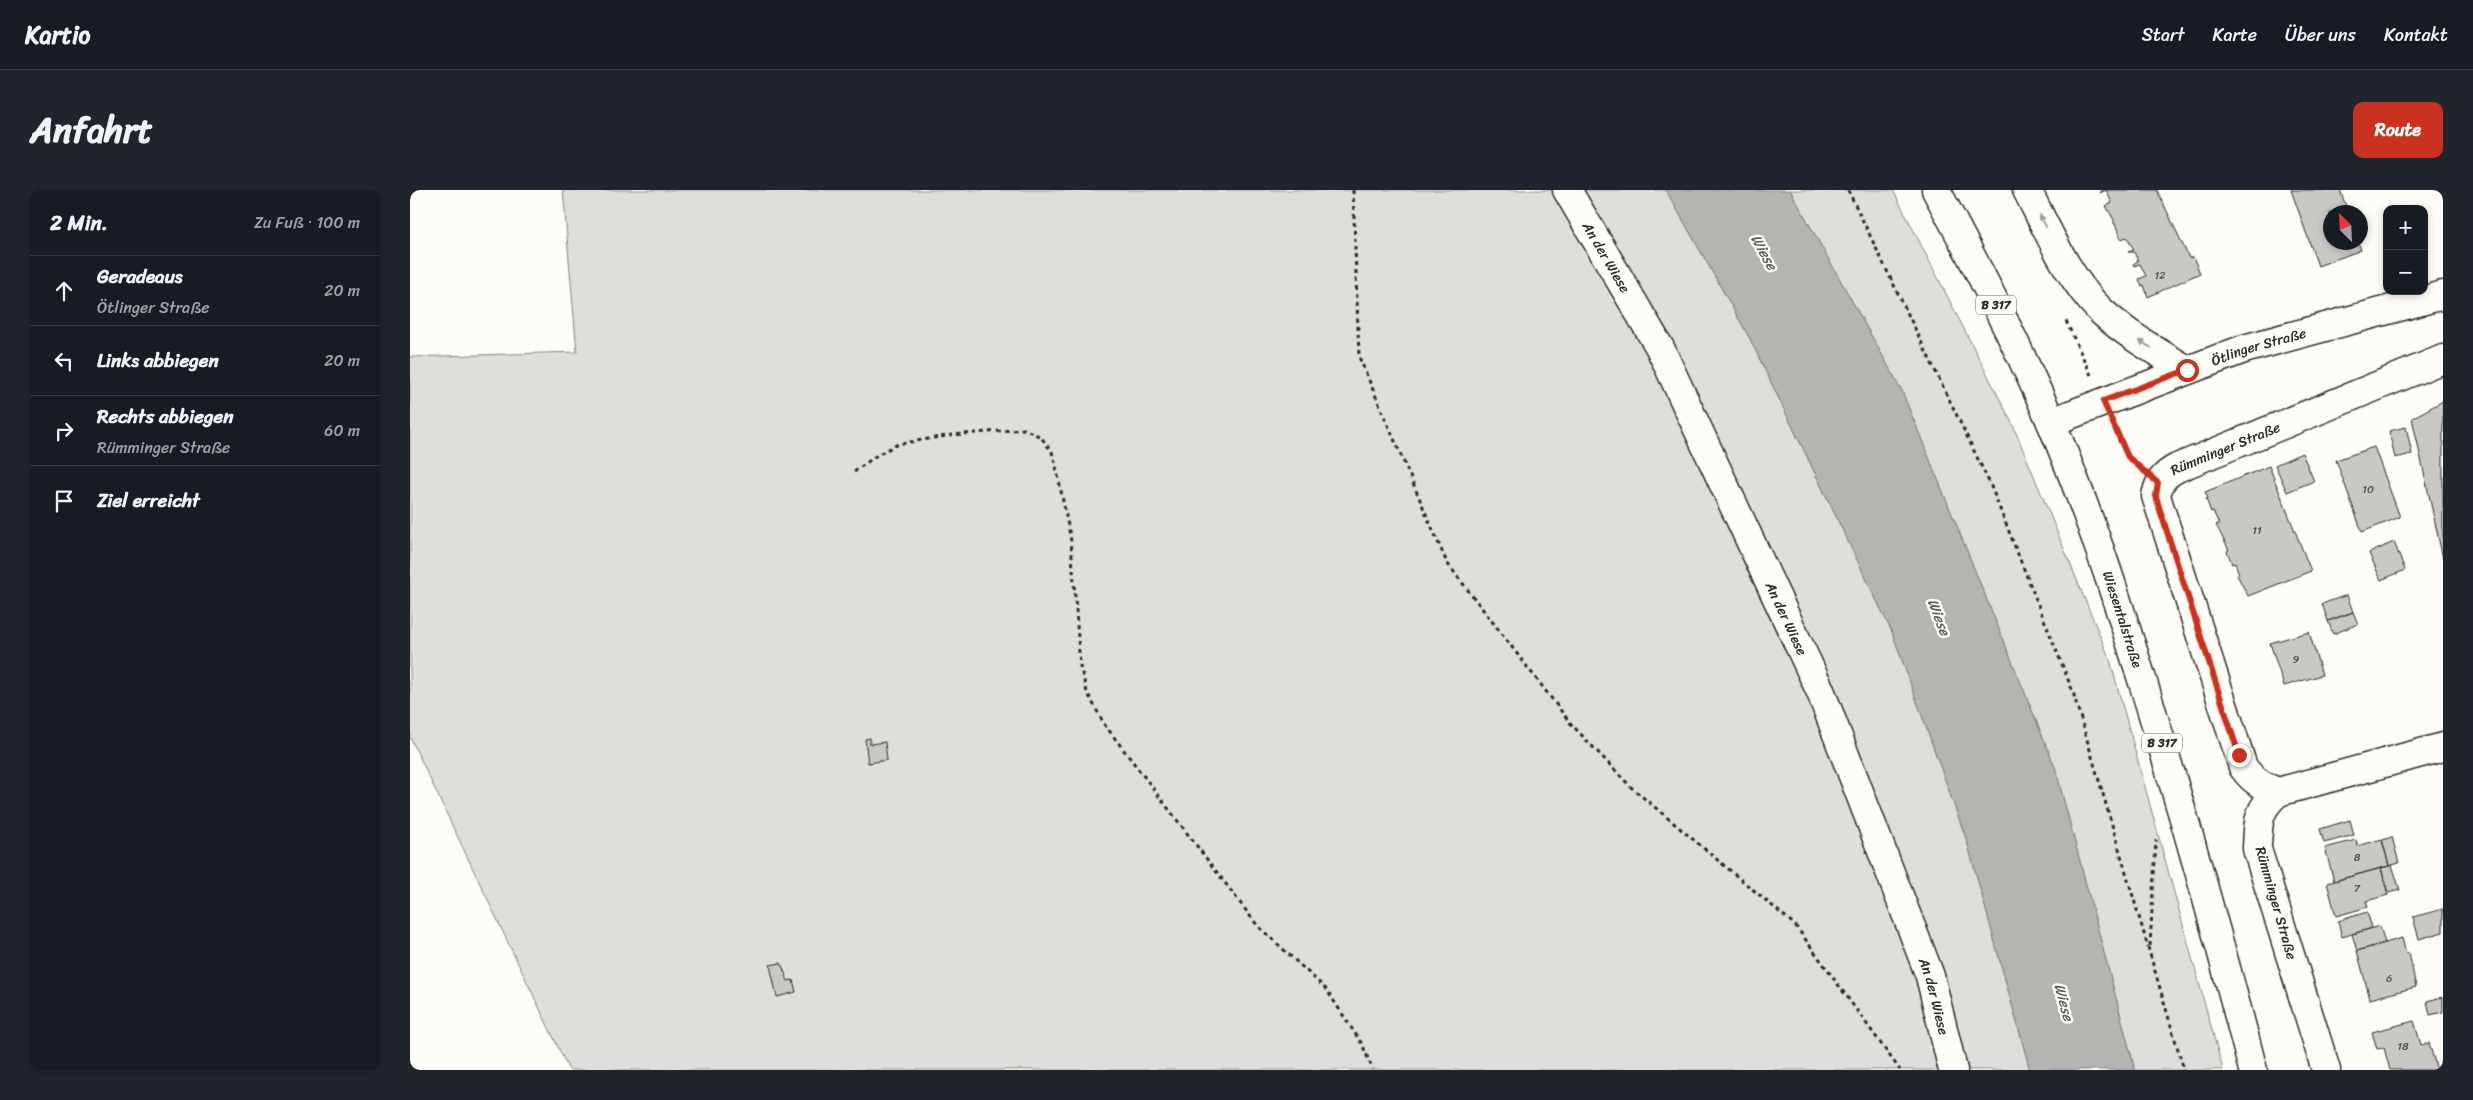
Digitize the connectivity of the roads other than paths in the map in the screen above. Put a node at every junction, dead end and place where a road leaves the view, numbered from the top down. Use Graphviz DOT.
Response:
graph roads {
  1 [pos="1567,190"];
  2 [pos="1936,190"];
  3 [pos="2026,190"];
  4 [pos="2443,296"];
  5 [pos="2443,359"];
  6 [pos="2187,370"];
  7 [pos="2051,422"];
  8 [pos="2443,747"];
  9 [pos="2278,792"];
  10 [pos="1953,1070"];
  11 [pos="2253,1070"];
  12 [pos="2326,1070"];
  1 -- 10 [label="street, An der Wiese"];
  2 -- 7 [label="street, Wiesentalstraße / B 317"];
  6 -- 3 [label="street, one-way"];
  4 -- 6 [label="street, Ötlinger Straße"];
  5 -- 9 [label="street, Rümminger Straße"];
  6 -- 7 [label="street, Ötlinger Straße"];
  7 -- 11 [label="street, Wiesentalstraße / B 317"];
  8 -- 9 [label="street"];
  9 -- 12 [label="street, Rümminger Straße"];
}
